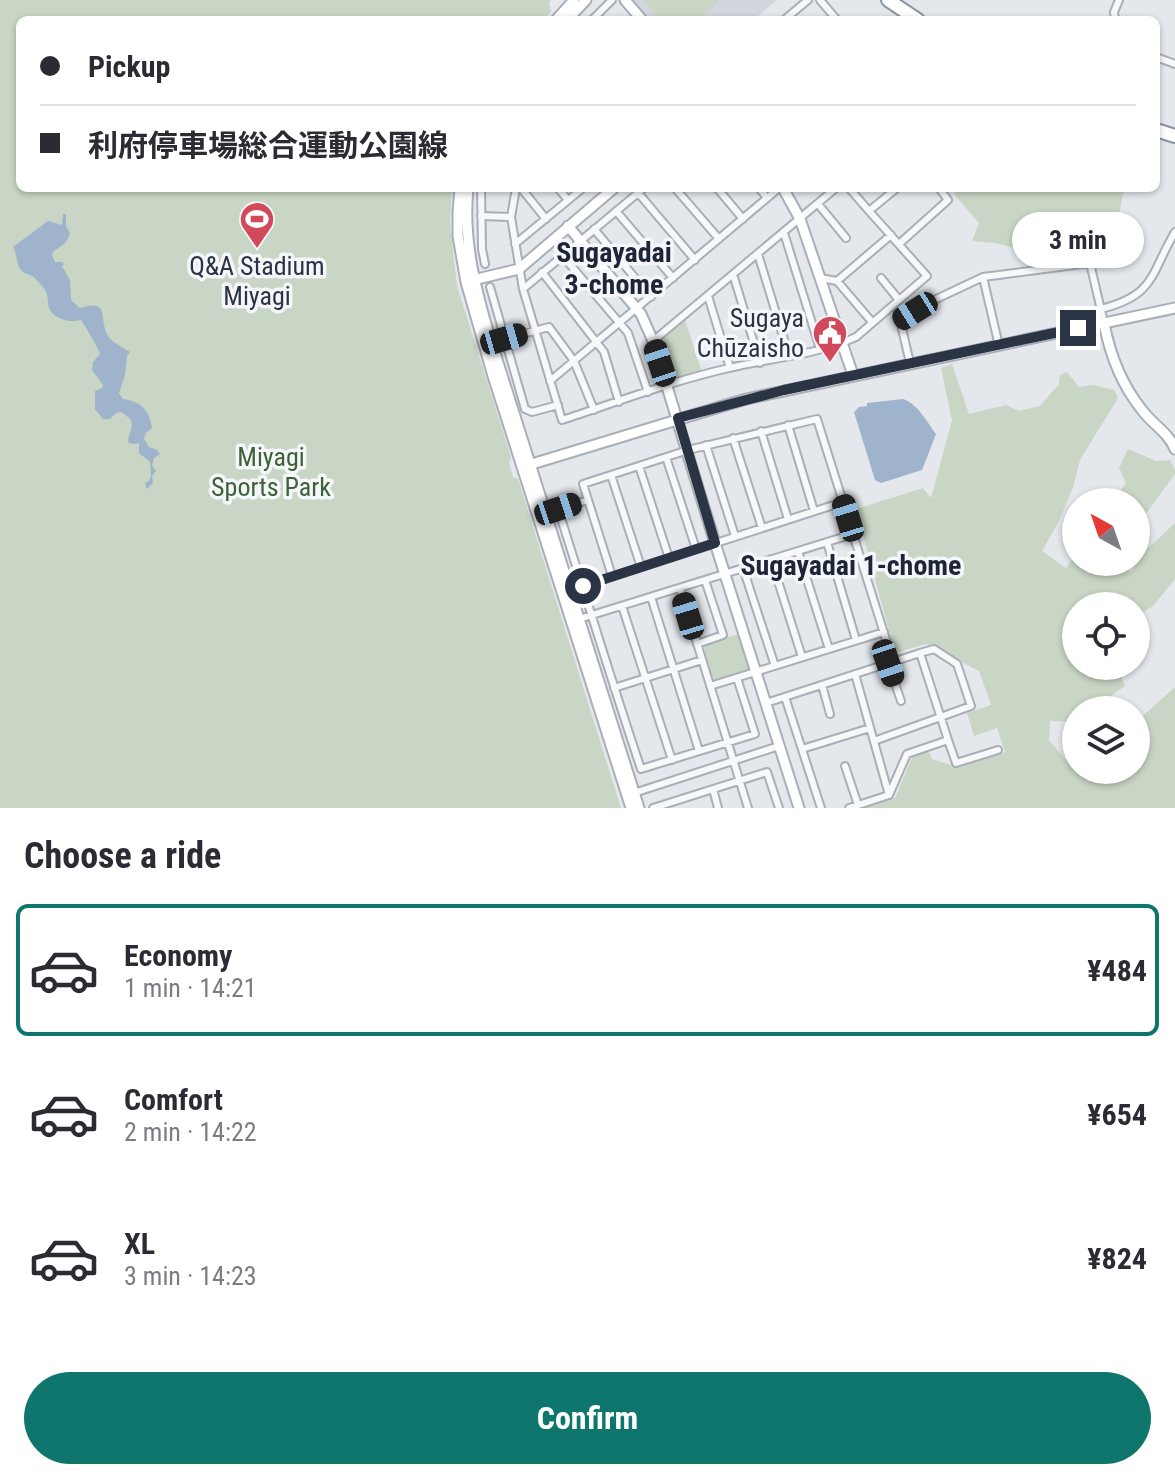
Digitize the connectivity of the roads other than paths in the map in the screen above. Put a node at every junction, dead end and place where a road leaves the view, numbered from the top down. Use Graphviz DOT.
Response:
graph roads {
  1 [pos="574,0"];
  2 [pos="586,0"];
  3 [pos="612,0"];
  4 [pos="625,0"];
  5 [pos="808,0"];
  6 [pos="820,0"];
  7 [pos="888,0"];
  8 [pos="560,16"];
  9 [pos="571,16"];
  10 [pos="596,16"];
  11 [pos="639,16"];
  12 [pos="789,16"];
  13 [pos="834,16"];
  14 [pos="912,16"];
  15 [pos="460,192"];
  16 [pos="468,192"];
  17 [pos="481,192"];
  18 [pos="517,192"];
  19 [pos="522,192"];
  20 [pos="561,192"];
  21 [pos="578,192"];
  22 [pos="609,192"];
  23 [pos="637,192"];
  24 [pos="641,192"];
  25 [pos="678,192"];
  26 [pos="720,192"];
  27 [pos="762,192"];
  28 [pos="775,192"];
  29 [pos="783,192"];
  30 [pos="832,192"];
  31 [pos="852,192"];
  32 [pos="892,192"];
  33 [pos="942,192"];
  34 [pos="767,198"];
  35 [pos="568,200"];
  36 [pos="818,204"];
  37 [pos="616,211"];
  38 [pos="869,211"];
  39 [pos="481,216"];
  40 [pos="511,217"];
  41 [pos="546,219"];
  42 [pos="743,219"];
  43 [pos="800,219"];
  44 [pos="568,226"];
  45 [pos="594,229"];
  46 [pos="1175,232"];
  47 [pos="784,233"];
  48 [pos="891,235"];
  49 [pos="846,238"];
  50 [pos="719,239"];
  51 [pos="579,240"];
  52 [pos="515,244"];
  53 [pos="899,244"];
  54 [pos="758,254"];
  55 [pos="562,255"];
  56 [pos="695,260"];
  57 [pos="485,264"];
  58 [pos="519,269"];
  59 [pos="542,272"];
  60 [pos="733,274"];
  61 [pos="983,277"];
  62 [pos="673,278"];
  63 [pos="820,278"];
  64 [pos="881,278"];
  65 [pos="470,281"];
  66 [pos="837,281"];
  67 [pos="490,287"];
  68 [pos="523,289"];
  69 [pos="708,296"];
  70 [pos="651,297"];
  71 [pos="899,300"];
  72 [pos="1175,308"];
  73 [pos="637,309"];
  74 [pos="1101,309"];
  75 [pos="872,322"];
  76 [pos="620,323"];
  77 [pos="1104,323"];
  78 [pos="535,330"];
  79 [pos="504,339"];
  80 [pos="653,341"];
  81 [pos="597,342"];
  82 [pos="843,343"];
  83 [pos="999,346"];
  84 [pos="820,349"];
  85 [pos="789,356"];
  86 [pos="574,361"];
  87 [pos="760,363"];
  88 [pos="910,363"];
  89 [pos="730,368"];
  90 [pos="853,375"];
  91 [pos="550,381"];
  92 [pos="668,385"];
  93 [pos="648,392"];
  94 [pos="619,402"];
  95 [pos="558,405"];
  96 [pos="594,410"];
  97 [pos="678,418"];
  98 [pos="788,425"];
  99 [pos="761,431"];
  100 [pos="733,438"];
  101 [pos="706,445"];
  102 [pos="1175,449"];
  103 [pos="688,450"];
  104 [pos="666,457"];
  105 [pos="526,466"];
  106 [pos="639,466"];
  107 [pos="611,475"];
  108 [pos="588,500"];
  109 [pos="843,502"];
  110 [pos="814,511"];
  111 [pos="788,519"];
  112 [pos="762,528"];
  113 [pos="853,534"];
  114 [pos="735,536"];
  115 [pos="827,542"];
  116 [pos="715,543"];
  117 [pos="696,549"];
  118 [pos="798,551"];
  119 [pos="669,558"];
  120 [pos="771,559"];
  121 [pos="641,567"];
  122 [pos="743,568"];
  123 [pos="724,574"];
  124 [pos="612,576"];
  125 [pos="705,580"];
  126 [pos="583,586"];
  127 [pos="680,588"];
  128 [pos="651,597"];
  129 [pos="622,606"];
  130 [pos="593,615"];
  131 [pos="579,619"];
  132 [pos="884,632"];
  133 [pos="856,640"];
  134 [pos="697,644"];
  135 [pos="829,649"];
  136 [pos="920,653"];
  137 [pos="802,657"];
  138 [pos="702,660"];
  139 [pos="891,662"];
  140 [pos="775,666"];
  141 [pos="673,669"];
  142 [pos="756,672"];
  143 [pos="855,674"];
  144 [pos="645,678"];
  145 [pos="737,678"];
  146 [pos="822,685"];
  147 [pos="710,686"];
  148 [pos="614,688"];
  149 [pos="785,697"];
  150 [pos="901,701"];
  151 [pos="766,703"];
  152 [pos="830,714"];
  153 [pos="940,718"];
  154 [pos="870,728"];
  155 [pos="948,740"];
  156 [pos="874,741"];
  157 [pos="727,743"];
  158 [pos="779,746"];
  159 [pos="802,749"];
  160 [pos="998,750"];
  161 [pos="699,751"];
  162 [pos="672,760"];
  163 [pos="733,761"];
  164 [pos="845,766"];
  165 [pos="740,781"];
  166 [pos="713,789"];
  167 [pos="630,794"];
  168 [pos="889,795"];
  169 [pos="683,798"];
  170 [pos="858,805"];
  171 [pos="631,808"];
  172 [pos="639,808"];
  173 [pos="653,808"];
  174 [pos="686,808"];
  175 [pos="718,808"];
  176 [pos="748,808"];
  177 [pos="779,808"];
  178 [pos="799,808"];
  179 [pos="821,808"];
  180 [pos="849,808"];
  1 -- 8 [label="main road"];
  2 -- 9 [label="main road"];
  3 -- 10 [label="street"];
  4 -- 11 [label="main road"];
  5 -- 12 [label="street"];
  6 -- 13 [label="street"];
  7 -- 14 [label="highway"];
  15 -- 65 [label="main road"];
  16 -- 65 [label="main road"];
  17 -- 39 [label="street"];
  18 -- 40 [label="street"];
  19 -- 41 [label="street"];
  20 -- 35 [label="street"];
  21 -- 35 [label="street"];
  22 -- 44 [label="main road"];
  23 -- 37 [label="street"];
  24 -- 56 [label="street"];
  25 -- 50 [label="street"];
  26 -- 42 [label="street"];
  27 -- 34 [label="street"];
  28 -- 34 [label="street"];
  29 -- 43 [label="main road"];
  30 -- 36 [label="street"];
  31 -- 38 [label="street"];
  32 -- 38 [label="street"];
  33 -- 53 [label="street"];
  34 -- 42 [label="street"];
  35 -- 41 [label="street"];
  36 -- 43 [label="street"];
  36 -- 49 [label="street"];
  37 -- 45 [label="street"];
  37 -- 62 [label="street"];
  38 -- 48 [label="street"];
  39 -- 40 [label="street"];
  39 -- 57 [label="street"];
  40 -- 52 [label="street"];
  41 -- 52 [label="street"];
  42 -- 50 [label="street"];
  43 -- 47 [label="street"];
  43 -- 63 [label="main road"];
  44 -- 51 [label="main road"];
  44 -- 58 [label="main road"];
  45 -- 51 [label="street"];
  45 -- 70 [label="street"];
  46 -- 74 [label="street"];
  47 -- 54 [label="street"];
  47 -- 84 [label="street"];
  48 -- 53 [label="street"];
  48 -- 66 [label="street"];
  50 -- 56 [label="street"];
  51 -- 55 [label="street"];
  51 -- 73 [label="main road"];
  52 -- 58 [label="street"];
  53 -- 71 [label="street"];
  54 -- 60 [label="street"];
  54 -- 85 [label="street"];
  55 -- 59 [label="street"];
  55 -- 76 [label="street"];
  56 -- 62 [label="street"];
  58 -- 65 [label="main road"];
  58 -- 68 [label="street"];
  59 -- 68 [label="street"];
  59 -- 81 [label="street"];
  60 -- 69 [label="street"];
  60 -- 87 [label="street"];
  61 -- 74 [label="street"];
  61 -- 83 [label="street"];
  61 -- 88 [label="street"];
  62 -- 70 [label="street"];
  63 -- 66 [label="street"];
  63 -- 82 [label="main road"];
  64 -- 71 [label="street"];
  65 -- 105 [label="main road"];
  66 -- 75 [label="street"];
  67 -- 79 [label="street"];
  68 -- 78 [label="street"];
  69 -- 80 [label="street"];
  69 -- 89 [label="street"];
  70 -- 73 [label="street"];
  71 -- 75 [label="street"];
  72 -- 77 [label="main road"];
  73 -- 76 [label="street"];
  73 -- 80 [label="main road"];
  74 -- 77 [label="street"];
  75 -- 82 [label="street"];
  76 -- 81 [label="street"];
  76 -- 93 [label="street"];
  77 -- 83 [label="main road"];
  77 -- 102 [label="main road"];
  78 -- 79 [label="street"];
  78 -- 86 [label="street"];
  78 -- 91 [label="street"];
  79 -- 95 [label="street"];
  80 -- 92 [label="main road"];
  81 -- 86 [label="street"];
  81 -- 94 [label="street"];
  82 -- 84 [label="street"];
  82 -- 90 [label="main road"];
  83 -- 88 [label="main road"];
  84 -- 85 [label="street"];
  85 -- 87 [label="street"];
  86 -- 91 [label="street"];
  86 -- 96 [label="street"];
  87 -- 89 [label="street"];
  88 -- 90 [label="main road"];
  89 -- 92 [label="street"];
  90 -- 97 [label="main road"];
  91 -- 95 [label="street"];
  92 -- 93 [label="street"];
  92 -- 97 [label="main road"];
  93 -- 94 [label="street"];
  94 -- 96 [label="street"];
  95 -- 96 [label="street"];
  97 -- 103 [label="main road"];
  97 -- 105 [label="main road"];
  98 -- 99 [label="street"];
  98 -- 109 [label="street"];
  98 -- 110 [label="street"];
  99 -- 100 [label="street"];
  99 -- 111 [label="street"];
  100 -- 101 [label="street"];
  100 -- 112 [label="street"];
  101 -- 103 [label="street"];
  101 -- 114 [label="street"];
  103 -- 104 [label="street"];
  103 -- 116 [label="main road"];
  104 -- 106 [label="street"];
  104 -- 117 [label="street"];
  105 -- 131 [label="main road"];
  105 -- 167 [label="main road"];
  106 -- 107 [label="street"];
  106 -- 119 [label="street"];
  107 -- 108 [label="street"];
  107 -- 121 [label="street"];
  108 -- 124 [label="street"];
  108 -- 126 [label="street"];
  109 -- 110 [label="street"];
  109 -- 113 [label="street"];
  110 -- 111 [label="street"];
  111 -- 112 [label="street"];
  112 -- 114 [label="street"];
  113 -- 115 [label="street"];
  113 -- 132 [label="street"];
  114 -- 116 [label="street"];
  115 -- 118 [label="street"];
  115 -- 133 [label="street"];
  116 -- 117 [label="street"];
  116 -- 123 [label="main road"];
  117 -- 119 [label="street"];
  118 -- 120 [label="street"];
  118 -- 135 [label="street"];
  119 -- 121 [label="street"];
  120 -- 122 [label="street"];
  120 -- 137 [label="street"];
  121 -- 124 [label="street"];
  122 -- 123 [label="street"];
  122 -- 140 [label="street"];
  123 -- 125 [label="street"];
  123 -- 142 [label="main road"];
  124 -- 126 [label="street"];
  125 -- 127 [label="street"];
  125 -- 134 [label="street"];
  126 -- 130 [label="street"];
  127 -- 128 [label="street"];
  127 -- 134 [label="street"];
  128 -- 129 [label="street"];
  128 -- 141 [label="street"];
  129 -- 130 [label="street"];
  129 -- 144 [label="street"];
  130 -- 131 [label="street"];
  130 -- 148 [label="street"];
  131 -- 167 [label="main road"];
  132 -- 133 [label="street"];
  132 -- 139 [label="street"];
  133 -- 135 [label="street"];
  134 -- 138 [label="street"];
  135 -- 137 [label="street"];
  136 -- 139 [label="street"];
  136 -- 153 [label="street"];
  136 -- 153 [label="street"];
  137 -- 140 [label="street"];
  138 -- 141 [label="street"];
  138 -- 147 [label="street"];
  139 -- 143 [label="street"];
  139 -- 150 [label="street"];
  140 -- 142 [label="street"];
  141 -- 144 [label="street"];
  141 -- 161 [label="street"];
  142 -- 145 [label="street"];
  142 -- 151 [label="main road"];
  143 -- 146 [label="street"];
  143 -- 154 [label="street"];
  144 -- 148 [label="street"];
  144 -- 162 [label="street"];
  145 -- 147 [label="street"];
  145 -- 157 [label="street"];
  146 -- 149 [label="street"];
  146 -- 152 [label="street"];
  147 -- 157 [label="street"];
  148 -- 162 [label="street"];
  149 -- 151 [label="street"];
  149 -- 159 [label="street"];
  151 -- 158 [label="main road"];
  153 -- 155 [label="street"];
  153 -- 156 [label="street"];
  154 -- 156 [label="street"];
  154 -- 159 [label="street"];
  155 -- 160 [label="street"];
  155 -- 168 [label="street"];
  156 -- 168 [label="street"];
  157 -- 161 [label="street"];
  157 -- 163 [label="street"];
  158 -- 163 [label="street"];
  158 -- 178 [label="main road"];
  159 -- 179 [label="street"];
  161 -- 162 [label="street"];
  163 -- 165 [label="street"];
  163 -- 167 [label="street"];
  164 -- 170 [label="street"];
  165 -- 166 [label="street"];
  165 -- 176 [label="street"];
  165 -- 177 [label="street"];
  166 -- 169 [label="street"];
  166 -- 175 [label="street"];
  167 -- 171 [label="main road"];
  167 -- 172 [label="main road"];
  168 -- 170 [label="street"];
  169 -- 173 [label="street"];
  169 -- 174 [label="street"];
  170 -- 180 [label="street"];
}
